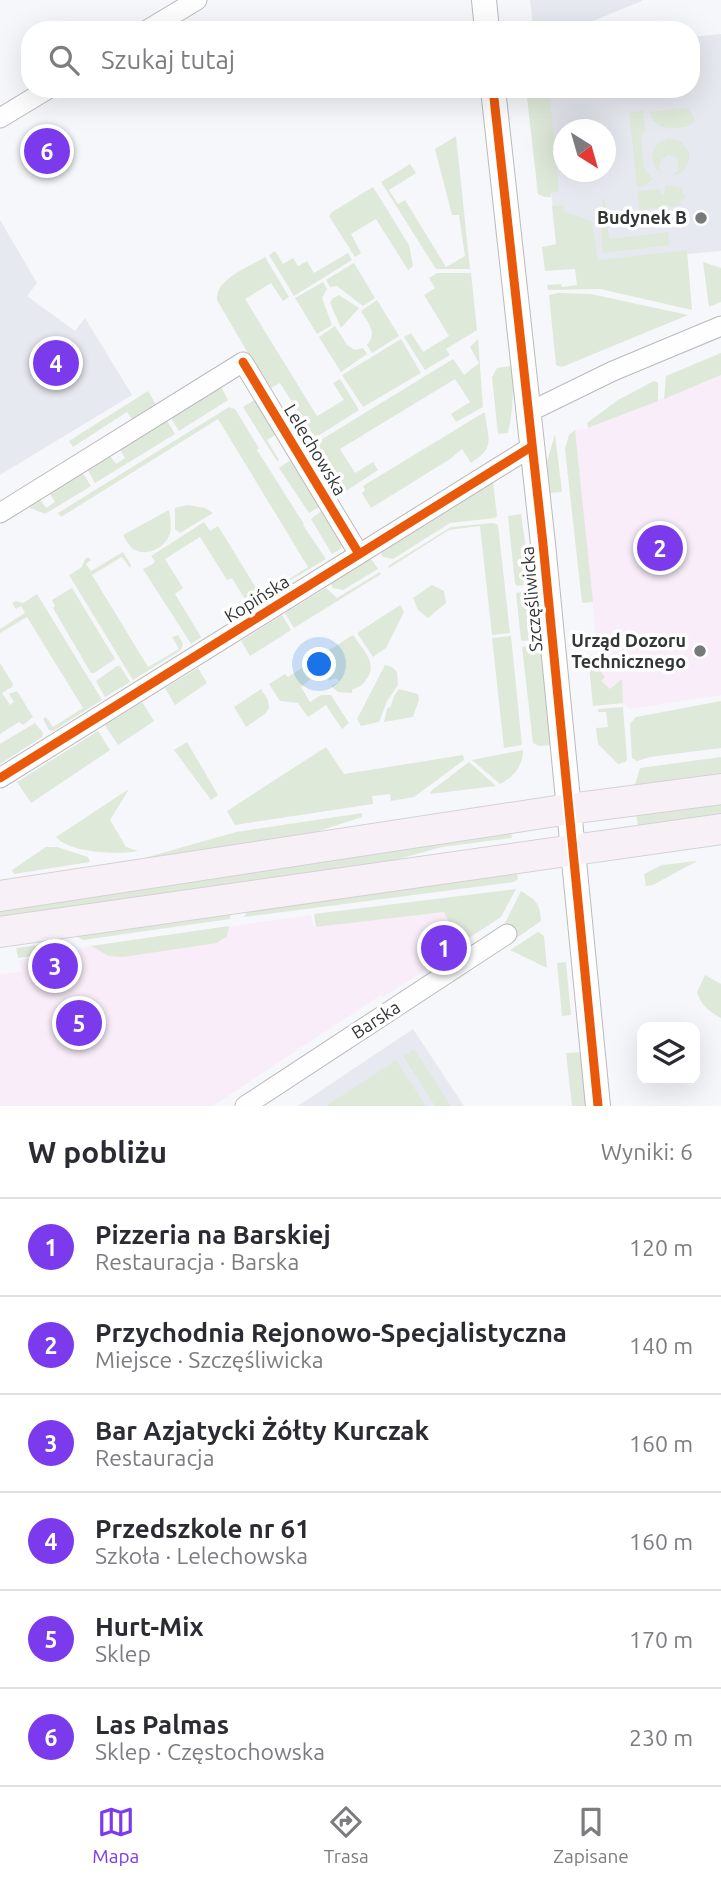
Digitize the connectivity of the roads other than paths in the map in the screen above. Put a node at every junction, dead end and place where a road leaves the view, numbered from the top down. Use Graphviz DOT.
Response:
graph roads {
  1 [pos="197,0"];
  2 [pos="484,0"];
  3 [pos="162,21"];
  4 [pos="486,21"];
  5 [pos="33,98"];
  6 [pos="495,98"];
  7 [pos="0,118"];
  8 [pos="721,326"];
  9 [pos="527,413"];
  10 [pos="531,447"];
  11 [pos="0,513"];
  12 [pos="359,554"];
  13 [pos="0,778"];
  14 [pos="721,789"];
  15 [pos="569,809"];
  16 [pos="721,829"];
  17 [pos="573,850"];
  18 [pos="0,896"];
  19 [pos="0,932"];
  20 [pos="507,934"];
  21 [pos="245,1106"];
  22 [pos="598,1106"];
  1 -- 3 [label="street"];
  2 -- 4 [label="street"];
  5 -- 7 [label="street"];
  6 -- 9 [label="street, Szczęśliwicka"];
  8 -- 9 [label="street"];
  9 -- 10 [label="street, Szczęśliwicka"];
  10 -- 12 [label="street, Kopińska"];
  10 -- 15 [label="street, Szczęśliwicka"];
  11 -- 12 [label="street, Lelechowska"];
  12 -- 13 [label="street, Kopińska"];
  14 -- 15 [label="main road"];
  15 -- 17 [label="street, Szczęśliwicka"];
  15 -- 18 [label="main road"];
  16 -- 17 [label="main road"];
  17 -- 19 [label="main road"];
  17 -- 22 [label="street, Szczęśliwicka"];
  20 -- 21 [label="street, Barska"];
}
